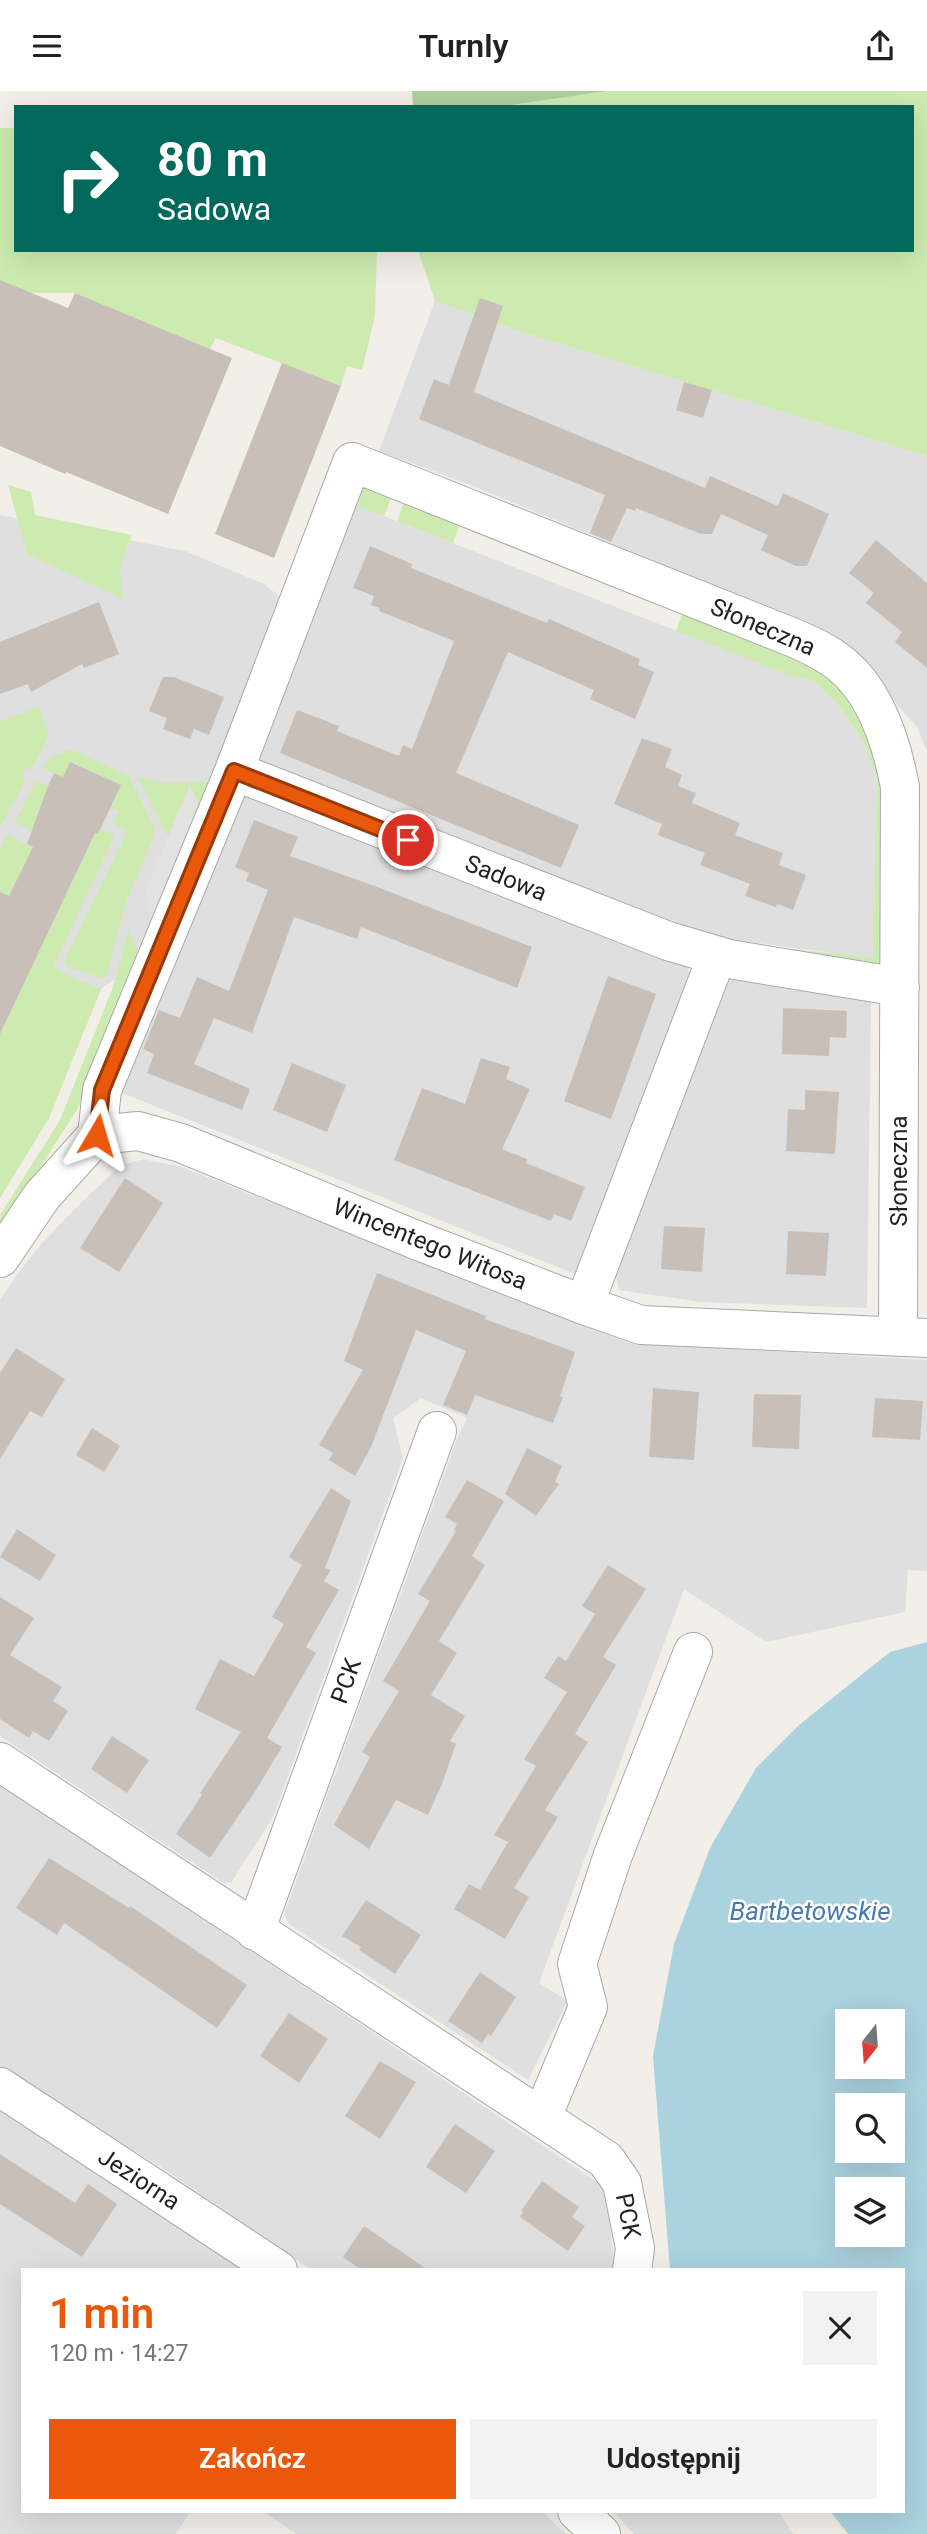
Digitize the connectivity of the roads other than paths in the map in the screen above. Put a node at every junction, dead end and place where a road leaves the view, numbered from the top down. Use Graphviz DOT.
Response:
graph roads {
  1 [pos="234,771"];
  2 [pos="717,956"];
  3 [pos="900,987"];
  4 [pos="97,1135"];
  5 [pos="0,1258"];
  6 [pos="583,1305"];
  7 [pos="913,1337"];
  8 [pos="437,1431"];
  9 [pos="693,1652"];
  10 [pos="0,1762"];
  11 [pos="255,1931"];
  12 [pos="0,2088"];
  13 [pos="542,2117"];
  14 [pos="275,2268"];
  15 [pos="632,2268"];
  16 [pos="580,2513"];
  17 [pos="601,2534"];
  1 -- 2 [label="street, Sadowa"];
  1 -- 3 [label="street, Słoneczna"];
  1 -- 4 [label="street"];
  2 -- 3 [label="street, Sadowa"];
  2 -- 6 [label="street"];
  3 -- 7 [label="street, Słoneczna"];
  4 -- 5 [label="street"];
  4 -- 6 [label="street, Wincentego Witosa"];
  6 -- 7 [label="street, Wincentego Witosa"];
  8 -- 11 [label="street, PCK"];
  9 -- 13 [label="street"];
  10 -- 11 [label="street, PCK"];
  11 -- 13 [label="street, PCK"];
  12 -- 14 [label="street, Jeziorna"];
  13 -- 15 [label="street, PCK"];
  16 -- 17 [label="street"];
}
